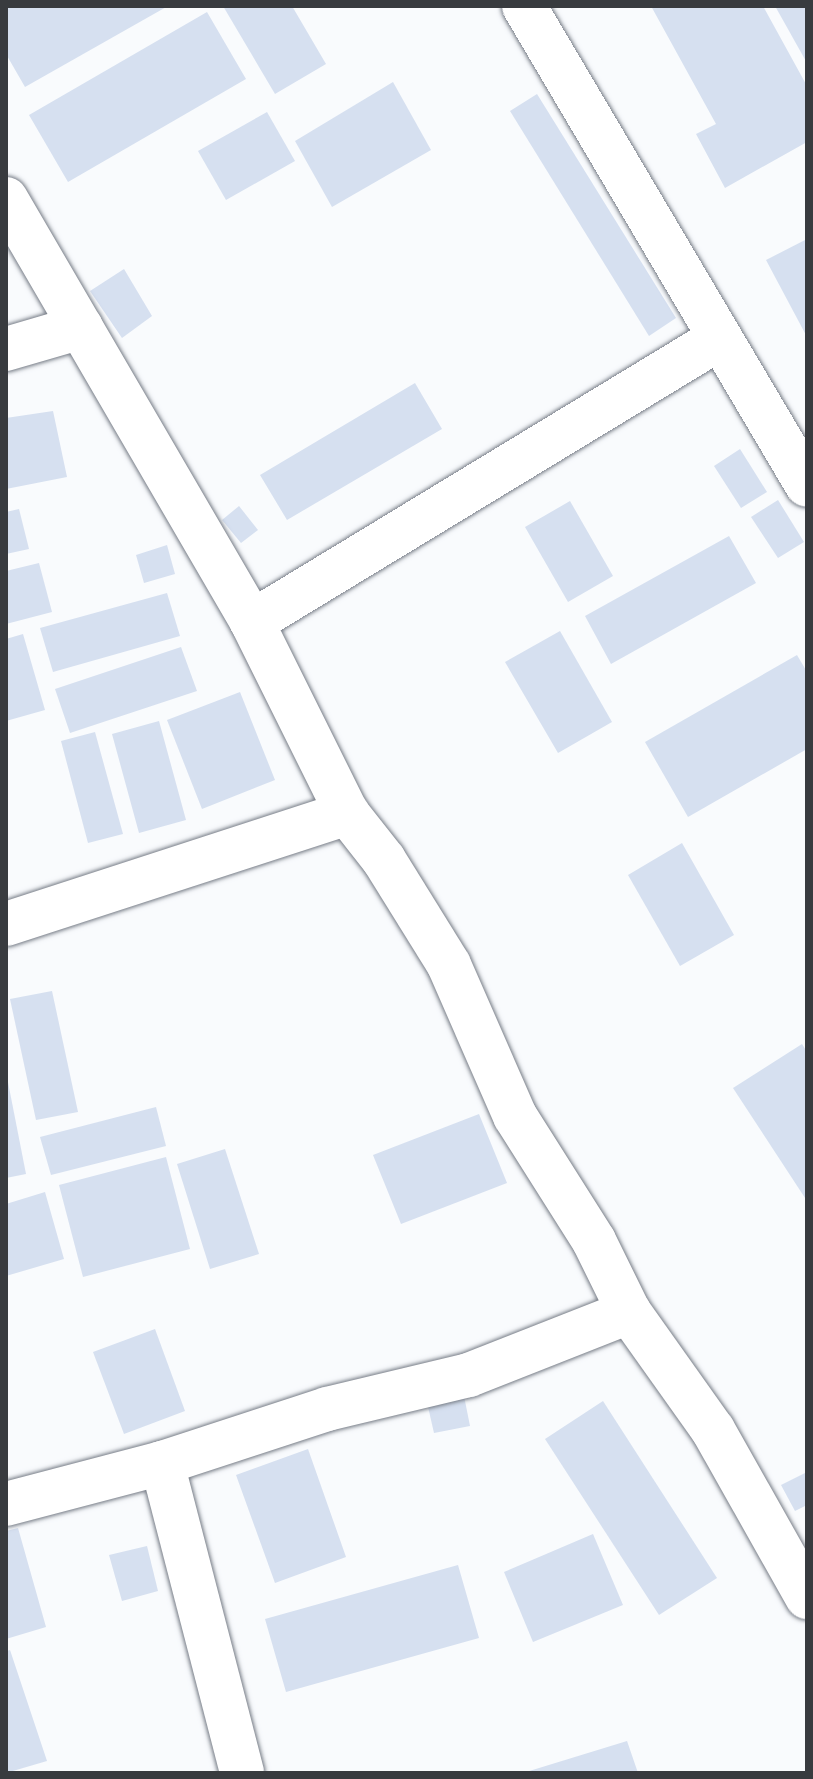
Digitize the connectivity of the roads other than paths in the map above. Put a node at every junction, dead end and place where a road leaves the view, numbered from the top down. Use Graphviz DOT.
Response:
graph roads {
  1 [pos="524,6"];
  2 [pos="6,199"];
  3 [pos="81,327"];
  4 [pos="720,338"];
  5 [pos="6,349"];
  6 [pos="807,483"];
  7 [pos="252,622"];
  8 [pos="347,813"];
  9 [pos="6,924"];
  10 [pos="629,1312"];
  11 [pos="162,1463"];
  12 [pos="6,1504"];
  13 [pos="807,1597"];
  14 [pos="242,1773"];
  1 -- 4 [label="street"];
  2 -- 3 [label="street"];
  3 -- 5 [label="street"];
  3 -- 7 [label="street"];
  4 -- 6 [label="street"];
  4 -- 7 [label="street"];
  7 -- 8 [label="street"];
  8 -- 9 [label="street"];
  8 -- 10 [label="street"];
  10 -- 11 [label="street"];
  10 -- 13 [label="street"];
  11 -- 12 [label="street"];
  11 -- 14 [label="street"];
}
